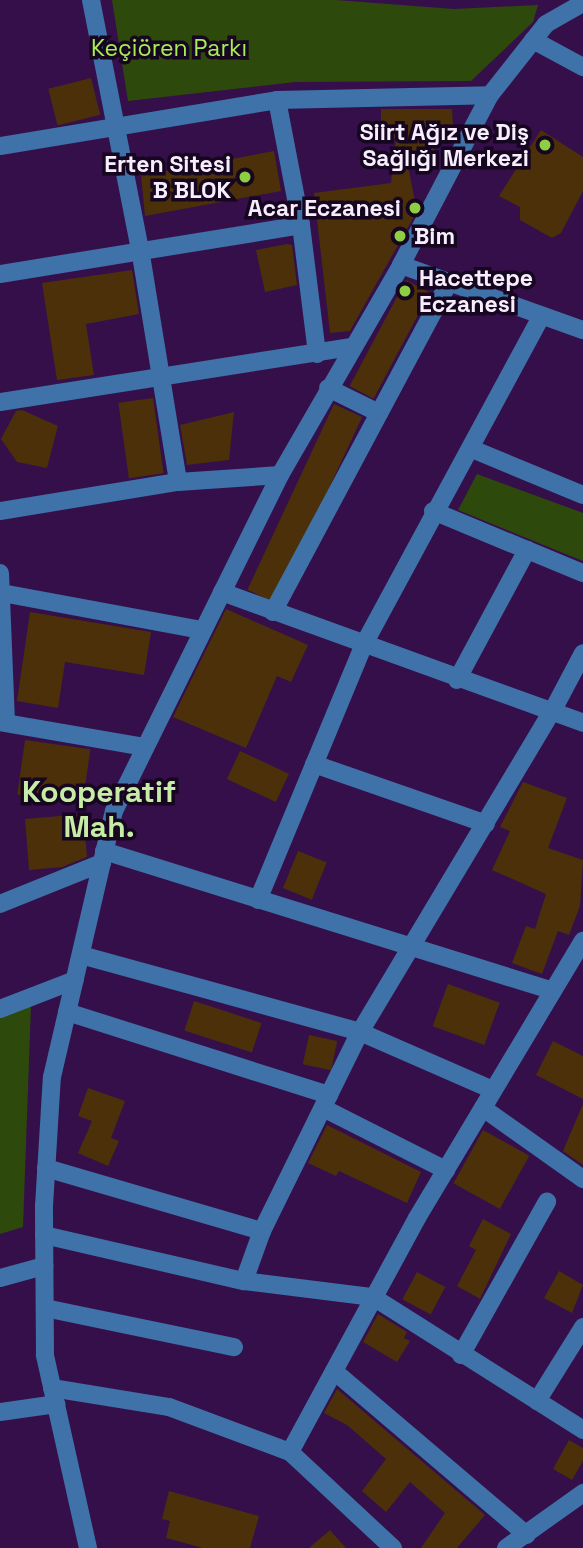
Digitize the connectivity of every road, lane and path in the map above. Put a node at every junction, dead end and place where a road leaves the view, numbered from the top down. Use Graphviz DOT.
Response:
graph roads {
  1 [pos="91,0"];
  2 [pos="583,3"];
  3 [pos="533,40"];
  4 [pos="583,67"];
  5 [pos="490,95"];
  6 [pos="277,100"];
  7 [pos="113,126"];
  8 [pos="0,146"];
  9 [pos="301,225"];
  10 [pos="140,249"];
  11 [pos="401,265"];
  12 [pos="0,274"];
  13 [pos="449,282"];
  14 [pos="541,317"];
  15 [pos="583,330"];
  16 [pos="352,347"];
  17 [pos="317,354"];
  18 [pos="159,377"];
  19 [pos="328,388"];
  20 [pos="0,402"];
  21 [pos="379,413"];
  22 [pos="472,449"];
  23 [pos="280,475"];
  24 [pos="178,482"];
  25 [pos="583,495"];
  26 [pos="0,511"];
  27 [pos="433,511"];
  28 [pos="527,550"];
  29 [pos="0,573"];
  30 [pos="583,573"];
  31 [pos="222,592"];
  32 [pos="2,593"];
  33 [pos="273,612"];
  34 [pos="201,630"];
  35 [pos="363,646"];
  36 [pos="583,653"];
  37 [pos="457,680"];
  38 [pos="554,710"];
  39 [pos="3,721"];
  40 [pos="583,723"];
  41 [pos="144,747"];
  42 [pos="314,764"];
  43 [pos="486,824"];
  44 [pos="103,857"];
  45 [pos="258,900"];
  46 [pos="0,904"];
  47 [pos="583,941"];
  48 [pos="413,948"];
  49 [pos="81,955"];
  50 [pos="75,980"];
  51 [pos="553,991"];
  52 [pos="0,1009"];
  53 [pos="67,1012"];
  54 [pos="360,1032"];
  55 [pos="494,1090"];
  56 [pos="326,1102"];
  57 [pos="483,1108"];
  58 [pos="46,1168"];
  59 [pos="446,1170"];
  60 [pos="583,1179"];
  61 [pos="547,1202"];
  62 [pos="262,1231"];
  63 [pos="44,1235"];
  64 [pos="44,1266"];
  65 [pos="0,1278"];
  66 [pos="244,1281"];
  67 [pos="373,1297"];
  68 [pos="45,1308"];
  69 [pos="583,1327"];
  70 [pos="234,1348"];
  71 [pos="461,1355"];
  72 [pos="334,1371"];
  73 [pos="54,1396"];
  74 [pos="537,1401"];
  75 [pos="0,1412"];
  76 [pos="583,1430"];
  77 [pos="290,1452"];
  78 [pos="583,1493"];
  79 [pos="527,1535"];
  80 [pos="88,1548"];
  81 [pos="393,1548"];
  82 [pos="506,1548"];
  1 -- 7 [label="street"];
  2 -- 3 [label="street"];
  3 -- 4 [label="street"];
  3 -- 5 [label="street"];
  5 -- 6 [label="street"];
  5 -- 11 [label="street"];
  6 -- 7 [label="street"];
  6 -- 9 [label="street"];
  7 -- 8 [label="street"];
  7 -- 10 [label="street"];
  9 -- 10 [label="street"];
  9 -- 17 [label="street"];
  10 -- 12 [label="street"];
  10 -- 18 [label="street"];
  11 -- 13 [label="street"];
  11 -- 16 [label="street"];
  13 -- 14 [label="street"];
  13 -- 21 [label="street"];
  14 -- 15 [label="street"];
  14 -- 22 [label="street"];
  16 -- 17 [label="street"];
  16 -- 19 [label="street"];
  17 -- 18 [label="street"];
  18 -- 20 [label="street"];
  18 -- 24 [label="street"];
  19 -- 21 [label="street"];
  19 -- 23 [label="street"];
  21 -- 33 [label="street"];
  22 -- 25 [label="street"];
  22 -- 27 [label="street"];
  23 -- 24 [label="street"];
  23 -- 31 [label="street"];
  24 -- 26 [label="street"];
  27 -- 28 [label="street"];
  27 -- 35 [label="street"];
  28 -- 30 [label="street"];
  28 -- 37 [label="street"];
  29 -- 32 [label="street"];
  31 -- 33 [label="street"];
  31 -- 34 [label="street"];
  32 -- 34 [label="street"];
  32 -- 39 [label="street"];
  33 -- 35 [label="street"];
  34 -- 41 [label="street"];
  35 -- 37 [label="street"];
  35 -- 42 [label="street"];
  36 -- 38 [label="street"];
  37 -- 38 [label="street"];
  38 -- 40 [label="street"];
  38 -- 43 [label="street"];
  39 -- 41 [label="street"];
  41 -- 44 [label="street"];
  42 -- 43 [label="street"];
  42 -- 45 [label="street"];
  43 -- 48 [label="street"];
  44 -- 45 [label="street"];
  44 -- 46 [label="street"];
  44 -- 49 [label="street"];
  45 -- 48 [label="street"];
  47 -- 51 [label="street"];
  48 -- 51 [label="street"];
  48 -- 54 [label="street"];
  49 -- 50 [label="street"];
  49 -- 54 [label="street"];
  50 -- 52 [label="street"];
  50 -- 53 [label="street"];
  51 -- 55 [label="street"];
  53 -- 56 [label="street"];
  53 -- 58 [label="street"];
  54 -- 55 [label="street"];
  54 -- 56 [label="street"];
  55 -- 57 [label="street"];
  56 -- 59 [label="street"];
  56 -- 62 [label="street"];
  57 -- 59 [label="street"];
  57 -- 60 [label="street"];
  58 -- 62 [label="street"];
  58 -- 63 [label="street"];
  59 -- 67 [label="street"];
  61 -- 71 [label="street"];
  62 -- 66 [label="street"];
  63 -- 64 [label="street"];
  63 -- 66 [label="street"];
  64 -- 65 [label="street"];
  64 -- 68 [label="street"];
  66 -- 67 [label="street"];
  67 -- 71 [label="street"];
  67 -- 72 [label="street"];
  68 -- 70 [label="street"];
  68 -- 73 [label="street"];
  69 -- 74 [label="street"];
  71 -- 74 [label="street"];
  72 -- 77 [label="street"];
  72 -- 79 [label="street"];
  73 -- 75 [label="street"];
  73 -- 77 [label="street"];
  73 -- 80 [label="street"];
  74 -- 76 [label="street"];
  77 -- 81 [label="street"];
  78 -- 79 [label="street"];
  79 -- 82 [label="street"];
}
